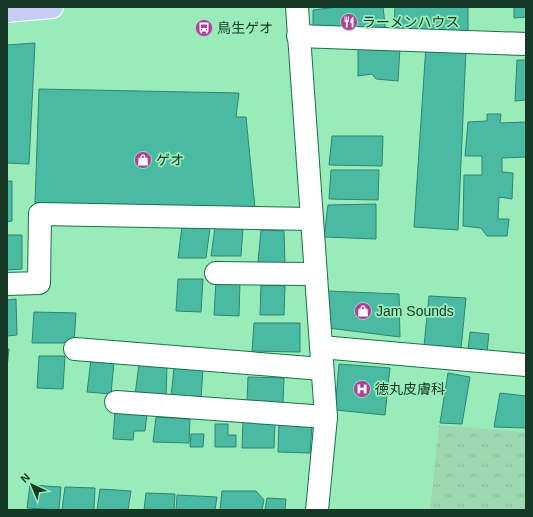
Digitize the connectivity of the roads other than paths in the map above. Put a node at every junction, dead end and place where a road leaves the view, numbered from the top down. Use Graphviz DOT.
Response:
graph roads {
  1 [pos="52,7"];
  2 [pos="297,7"];
  3 [pos="7,11"];
  4 [pos="298,36"];
  5 [pos="526,44"];
  6 [pos="312,219"];
  7 [pos="216,273"];
  8 [pos="315,274"];
  9 [pos="7,284"];
  10 [pos="321,347"];
  11 [pos="75,349"];
  12 [pos="526,365"];
  13 [pos="322,369"];
  14 [pos="116,402"];
  15 [pos="326,417"];
  16 [pos="317,510"];
  1 -- 3 [label="main road"];
  2 -- 4 [label="street"];
  4 -- 5 [label="street"];
  4 -- 6 [label="street"];
  6 -- 8 [label="street"];
  6 -- 9 [label="street"];
  7 -- 8 [label="street"];
  8 -- 10 [label="street"];
  10 -- 12 [label="street"];
  10 -- 13 [label="street"];
  11 -- 13 [label="street"];
  13 -- 15 [label="street"];
  14 -- 15 [label="street"];
  15 -- 16 [label="street"];
}
